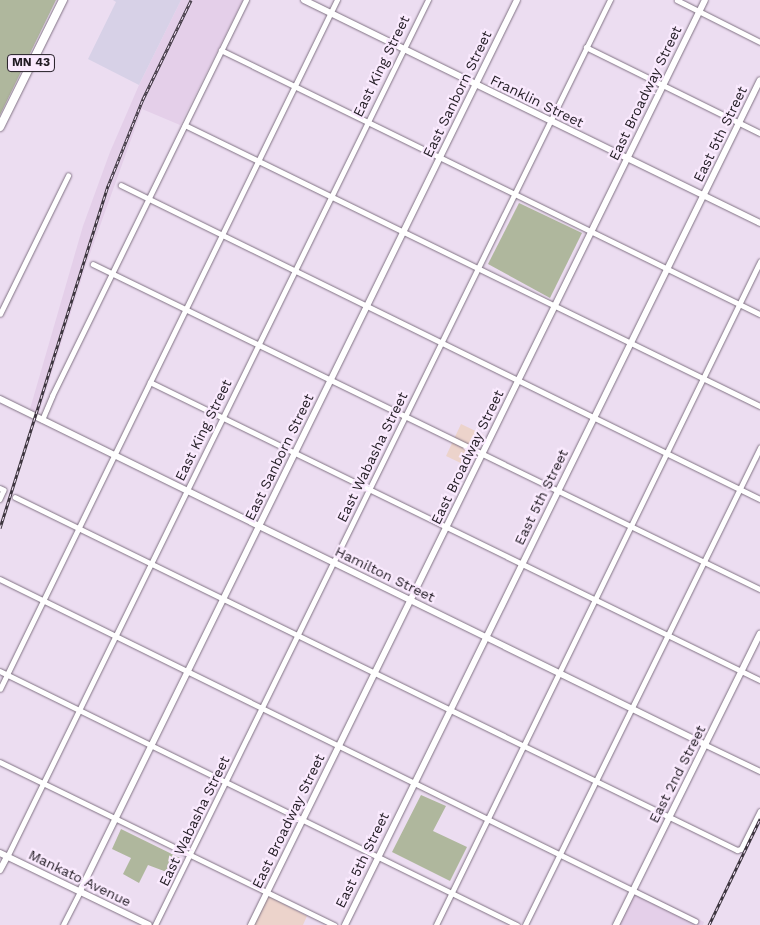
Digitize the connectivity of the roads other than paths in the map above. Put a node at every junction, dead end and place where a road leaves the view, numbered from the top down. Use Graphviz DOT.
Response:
graph roads {
  1 [pos="63,0"];
  2 [pos="246,0"];
  3 [pos="304,0"];
  4 [pos="337,0"];
  5 [pos="428,0"];
  6 [pos="516,0"];
  7 [pos="610,0"];
  8 [pos="677,0"];
  9 [pos="705,0"];
  10 [pos="700,10"];
  11 [pos="331,12"];
  12 [pos="760,42"];
  13 [pos="586,47"];
  14 [pos="404,49"];
  15 [pos="221,50"];
  16 [pos="760,80"];
  17 [pos="475,84"];
  18 [pos="663,85"];
  19 [pos="295,86"];
  20 [pos="548,121"];
  21 [pos="368,122"];
  22 [pos="739,123"];
  23 [pos="185,125"];
  24 [pos="0,127"];
  25 [pos="760,133"];
  26 [pos="440,157"];
  27 [pos="627,159"];
  28 [pos="258,161"];
  29 [pos="68,176"];
  30 [pos="121,185"];
  31 [pos="514,194"];
  32 [pos="704,196"];
  33 [pos="331,197"];
  34 [pos="148,200"];
  35 [pos="760,223"];
  36 [pos="403,232"];
  37 [pos="591,232"];
  38 [pos="222,235"];
  39 [pos="760,262"];
  40 [pos="93,264"];
  41 [pos="477,268"];
  42 [pos="668,269"];
  43 [pos="294,271"];
  44 [pos="113,273"];
  45 [pos="739,304"];
  46 [pos="367,306"];
  47 [pos="555,306"];
  48 [pos="186,309"];
  49 [pos="0,314"];
  50 [pos="760,314"];
  51 [pos="440,342"];
  52 [pos="630,343"];
  53 [pos="258,344"];
  54 [pos="702,378"];
  55 [pos="330,380"];
  56 [pos="518,380"];
  57 [pos="150,382"];
  58 [pos="0,399"];
  59 [pos="760,406"];
  60 [pos="405,416"];
  61 [pos="222,417"];
  62 [pos="594,418"];
  63 [pos="42,420"];
  64 [pos="760,448"];
  65 [pos="296,453"];
  66 [pos="666,453"];
  67 [pos="482,454"];
  68 [pos="114,456"];
  69 [pos="2,489"];
  70 [pos="368,489"];
  71 [pos="740,489"];
  72 [pos="557,490"];
  73 [pos="186,491"];
  74 [pos="15,497"];
  75 [pos="0,499"];
  76 [pos="760,499"];
  77 [pos="258,526"];
  78 [pos="631,526"];
  79 [pos="446,527"];
  80 [pos="79,528"];
  81 [pos="332,562"];
  82 [pos="704,562"];
  83 [pos="151,563"];
  84 [pos="522,564"];
  85 [pos="0,579"];
  86 [pos="760,589"];
  87 [pos="223,598"];
  88 [pos="594,599"];
  89 [pos="410,600"];
  90 [pos="43,601"];
  91 [pos="760,634"];
  92 [pos="297,635"];
  93 [pos="668,635"];
  94 [pos="115,636"];
  95 [pos="485,637"];
  96 [pos="0,671"];
  97 [pos="742,671"];
  98 [pos="187,672"];
  99 [pos="375,672"];
  100 [pos="558,672"];
  101 [pos="7,675"];
  102 [pos="760,680"];
  103 [pos="0,689"];
  104 [pos="262,708"];
  105 [pos="632,709"];
  106 [pos="79,710"];
  107 [pos="450,710"];
  108 [pos="706,745"];
  109 [pos="152,746"];
  110 [pos="339,746"];
  111 [pos="523,746"];
  112 [pos="0,762"];
  113 [pos="760,772"];
  114 [pos="596,781"];
  115 [pos="225,782"];
  116 [pos="43,783"];
  117 [pos="413,784"];
  118 [pos="760,811"];
  119 [pos="116,818"];
  120 [pos="669,818"];
  121 [pos="303,819"];
  122 [pos="488,819"];
  123 [pos="561,853"];
  124 [pos="190,854"];
  125 [pos="3,855"];
  126 [pos="378,856"];
  127 [pos="0,870"];
  128 [pos="633,890"];
  129 [pos="80,891"];
  130 [pos="267,892"];
  131 [pos="452,892"];
  132 [pos="695,921"];
  133 [pos="63,925"];
  134 [pos="149,925"];
  135 [pos="155,925"];
  136 [pos="251,925"];
  137 [pos="334,925"];
  138 [pos="345,925"];
  139 [pos="436,925"];
  140 [pos="517,925"];
  141 [pos="526,925"];
  142 [pos="616,925"];
  1 -- 24 [label="main road, MN 43"];
  2 -- 15 [label="street"];
  3 -- 11 [label="street, Franklin Street"];
  4 -- 11 [label="street"];
  5 -- 14 [label="street, East King Street"];
  6 -- 17 [label="street, East Sanborn Street"];
  7 -- 13 [label="street, East Wabasha Street"];
  8 -- 10 [label="street"];
  9 -- 10 [label="street, East Broadway Street"];
  10 -- 12 [label="street"];
  10 -- 18 [label="street, East Broadway Street"];
  11 -- 14 [label="street, Franklin Street"];
  11 -- 19 [label="street"];
  13 -- 18 [label="street"];
  13 -- 20 [label="street, East Wabasha Street"];
  14 -- 17 [label="street, Franklin Street"];
  14 -- 21 [label="street, East King Street"];
  15 -- 19 [label="street"];
  15 -- 23 [label="street"];
  16 -- 22 [label="street, East 5th Street"];
  17 -- 20 [label="street, Franklin Street"];
  17 -- 26 [label="street, East Sanborn Street"];
  18 -- 22 [label="street"];
  18 -- 27 [label="street, East Broadway Street"];
  19 -- 21 [label="street"];
  19 -- 28 [label="street"];
  20 -- 27 [label="street, Franklin Street"];
  20 -- 31 [label="street, East Wabasha Street"];
  21 -- 26 [label="street"];
  21 -- 33 [label="street, East King Street"];
  22 -- 25 [label="street"];
  22 -- 32 [label="street, East 5th Street"];
  23 -- 28 [label="street"];
  23 -- 34 [label="street"];
  26 -- 31 [label="street"];
  26 -- 36 [label="street, East Sanborn Street"];
  27 -- 32 [label="street, Franklin Street"];
  27 -- 37 [label="street, East Broadway Street"];
  28 -- 33 [label="street"];
  28 -- 38 [label="street"];
  29 -- 49 [label="street"];
  30 -- 34 [label="street"];
  31 -- 37 [label="street"];
  31 -- 41 [label="street, East Wabasha Street"];
  32 -- 35 [label="street, Franklin Street"];
  32 -- 42 [label="street, East 5th Street"];
  33 -- 36 [label="street"];
  33 -- 43 [label="street, East King Street"];
  34 -- 38 [label="street"];
  34 -- 44 [label="street"];
  36 -- 41 [label="street"];
  36 -- 46 [label="street, East Sanborn Street"];
  37 -- 42 [label="street"];
  37 -- 47 [label="street, East Broadway Street"];
  38 -- 43 [label="street"];
  38 -- 48 [label="street"];
  39 -- 45 [label="street"];
  40 -- 44 [label="street"];
  41 -- 47 [label="street"];
  41 -- 51 [label="street, East Wabasha Street"];
  42 -- 45 [label="street"];
  42 -- 52 [label="street, East 5th Street"];
  43 -- 46 [label="street"];
  43 -- 53 [label="street, East King Street"];
  44 -- 48 [label="street"];
  44 -- 63 [label="street"];
  45 -- 50 [label="street"];
  45 -- 54 [label="street"];
  46 -- 51 [label="street"];
  46 -- 55 [label="street, East Sanborn Street"];
  47 -- 52 [label="street"];
  47 -- 56 [label="street, East Broadway Street"];
  48 -- 53 [label="street"];
  48 -- 57 [label="street"];
  51 -- 56 [label="street"];
  51 -- 60 [label="street, East Wabasha Street"];
  52 -- 54 [label="street"];
  52 -- 62 [label="street, East 5th Street"];
  53 -- 55 [label="street"];
  53 -- 61 [label="street, East King Street"];
  54 -- 59 [label="street"];
  54 -- 66 [label="street"];
  55 -- 60 [label="street"];
  55 -- 65 [label="street, East Sanborn Street"];
  56 -- 62 [label="street"];
  56 -- 67 [label="street, East Broadway Street"];
  57 -- 61 [label="street"];
  57 -- 68 [label="street"];
  58 -- 63 [label="street, Hamilton Street"];
  60 -- 67 [label="street"];
  60 -- 70 [label="street, East Wabasha Street"];
  61 -- 65 [label="street"];
  61 -- 73 [label="street, East King Street"];
  62 -- 66 [label="street"];
  62 -- 72 [label="street, East 5th Street"];
  63 -- 68 [label="street, Hamilton Street"];
  64 -- 71 [label="street"];
  65 -- 70 [label="street"];
  65 -- 77 [label="street, East Sanborn Street"];
  66 -- 71 [label="street"];
  66 -- 78 [label="street"];
  67 -- 72 [label="street"];
  67 -- 79 [label="street, East Broadway Street"];
  68 -- 73 [label="street, Hamilton Street"];
  68 -- 80 [label="street"];
  69 -- 75 [label="street"];
  70 -- 79 [label="street"];
  70 -- 81 [label="street, East Wabasha Street"];
  71 -- 76 [label="street"];
  71 -- 82 [label="street"];
  72 -- 78 [label="street"];
  72 -- 84 [label="street, East 5th Street"];
  73 -- 77 [label="street, Hamilton Street"];
  73 -- 83 [label="street, East King Street"];
  74 -- 80 [label="street"];
  77 -- 81 [label="street, Hamilton Street"];
  77 -- 87 [label="street, East Sanborn Street"];
  78 -- 82 [label="street"];
  78 -- 88 [label="street"];
  79 -- 84 [label="street"];
  79 -- 89 [label="street, East Broadway Street"];
  80 -- 83 [label="street"];
  80 -- 90 [label="street"];
  81 -- 89 [label="street, Hamilton Street"];
  81 -- 92 [label="street, East Wabasha Street"];
  82 -- 86 [label="street"];
  82 -- 93 [label="street"];
  83 -- 87 [label="street"];
  83 -- 94 [label="street, East King Street"];
  84 -- 88 [label="street"];
  84 -- 95 [label="street, East 5th Street"];
  85 -- 90 [label="street"];
  87 -- 92 [label="street"];
  87 -- 98 [label="street, East Sanborn Street"];
  88 -- 93 [label="street"];
  88 -- 100 [label="street"];
  89 -- 95 [label="street, Hamilton Street"];
  89 -- 99 [label="street, East Broadway Street"];
  90 -- 94 [label="street"];
  90 -- 101 [label="street"];
  91 -- 97 [label="street, East 2nd Street"];
  92 -- 99 [label="street"];
  92 -- 104 [label="street, East Wabasha Street"];
  93 -- 97 [label="street"];
  93 -- 105 [label="street"];
  94 -- 98 [label="street"];
  94 -- 106 [label="street, East King Street"];
  95 -- 100 [label="street, Hamilton Street"];
  95 -- 107 [label="street, East 5th Street"];
  96 -- 101 [label="street"];
  97 -- 102 [label="street"];
  97 -- 108 [label="street, East 2nd Street"];
  98 -- 104 [label="street"];
  98 -- 109 [label="street, East Sanborn Street"];
  99 -- 107 [label="street"];
  99 -- 110 [label="street, East Broadway Street"];
  100 -- 105 [label="street, Hamilton Street"];
  100 -- 111 [label="street"];
  101 -- 103 [label="street"];
  101 -- 106 [label="street"];
  104 -- 110 [label="street"];
  104 -- 115 [label="street, East Wabasha Street"];
  105 -- 108 [label="street, Hamilton Street"];
  105 -- 114 [label="street"];
  106 -- 109 [label="street"];
  106 -- 116 [label="street, East King Street"];
  107 -- 111 [label="street"];
  107 -- 117 [label="street, East 5th Street"];
  108 -- 113 [label="street, Hamilton Street"];
  108 -- 120 [label="street, East 2nd Street"];
  109 -- 115 [label="street"];
  109 -- 119 [label="street, East Sanborn Street"];
  110 -- 117 [label="street"];
  110 -- 121 [label="street, East Broadway Street"];
  111 -- 114 [label="street"];
  111 -- 122 [label="street"];
  112 -- 116 [label="street"];
  114 -- 120 [label="street"];
  114 -- 123 [label="street"];
  115 -- 121 [label="street"];
  115 -- 124 [label="street, East Wabasha Street"];
  116 -- 119 [label="street"];
  116 -- 125 [label="street, East King Street"];
  117 -- 122 [label="street"];
  117 -- 126 [label="street, East 5th Street"];
  118 -- 120 [label="street"];
  119 -- 124 [label="street"];
  119 -- 129 [label="street, East Sanborn Street"];
  120 -- 128 [label="street, East 2nd Street"];
  121 -- 126 [label="street"];
  121 -- 130 [label="street, East Broadway Street"];
  122 -- 123 [label="street"];
  122 -- 131 [label="street"];
  123 -- 128 [label="street"];
  123 -- 141 [label="street"];
  124 -- 130 [label="street"];
  124 -- 135 [label="street, East Wabasha Street"];
  125 -- 127 [label="street, East King Street"];
  125 -- 129 [label="street, Mankato Avenue"];
  126 -- 131 [label="street"];
  126 -- 138 [label="street, East 5th Street"];
  128 -- 132 [label="street"];
  128 -- 142 [label="street, East 2nd Street"];
  129 -- 133 [label="street, East Sanborn Street"];
  129 -- 134 [label="street, Mankato Avenue"];
  130 -- 136 [label="street, East Broadway Street"];
  130 -- 137 [label="street"];
  131 -- 139 [label="street"];
  131 -- 140 [label="street"];
}
